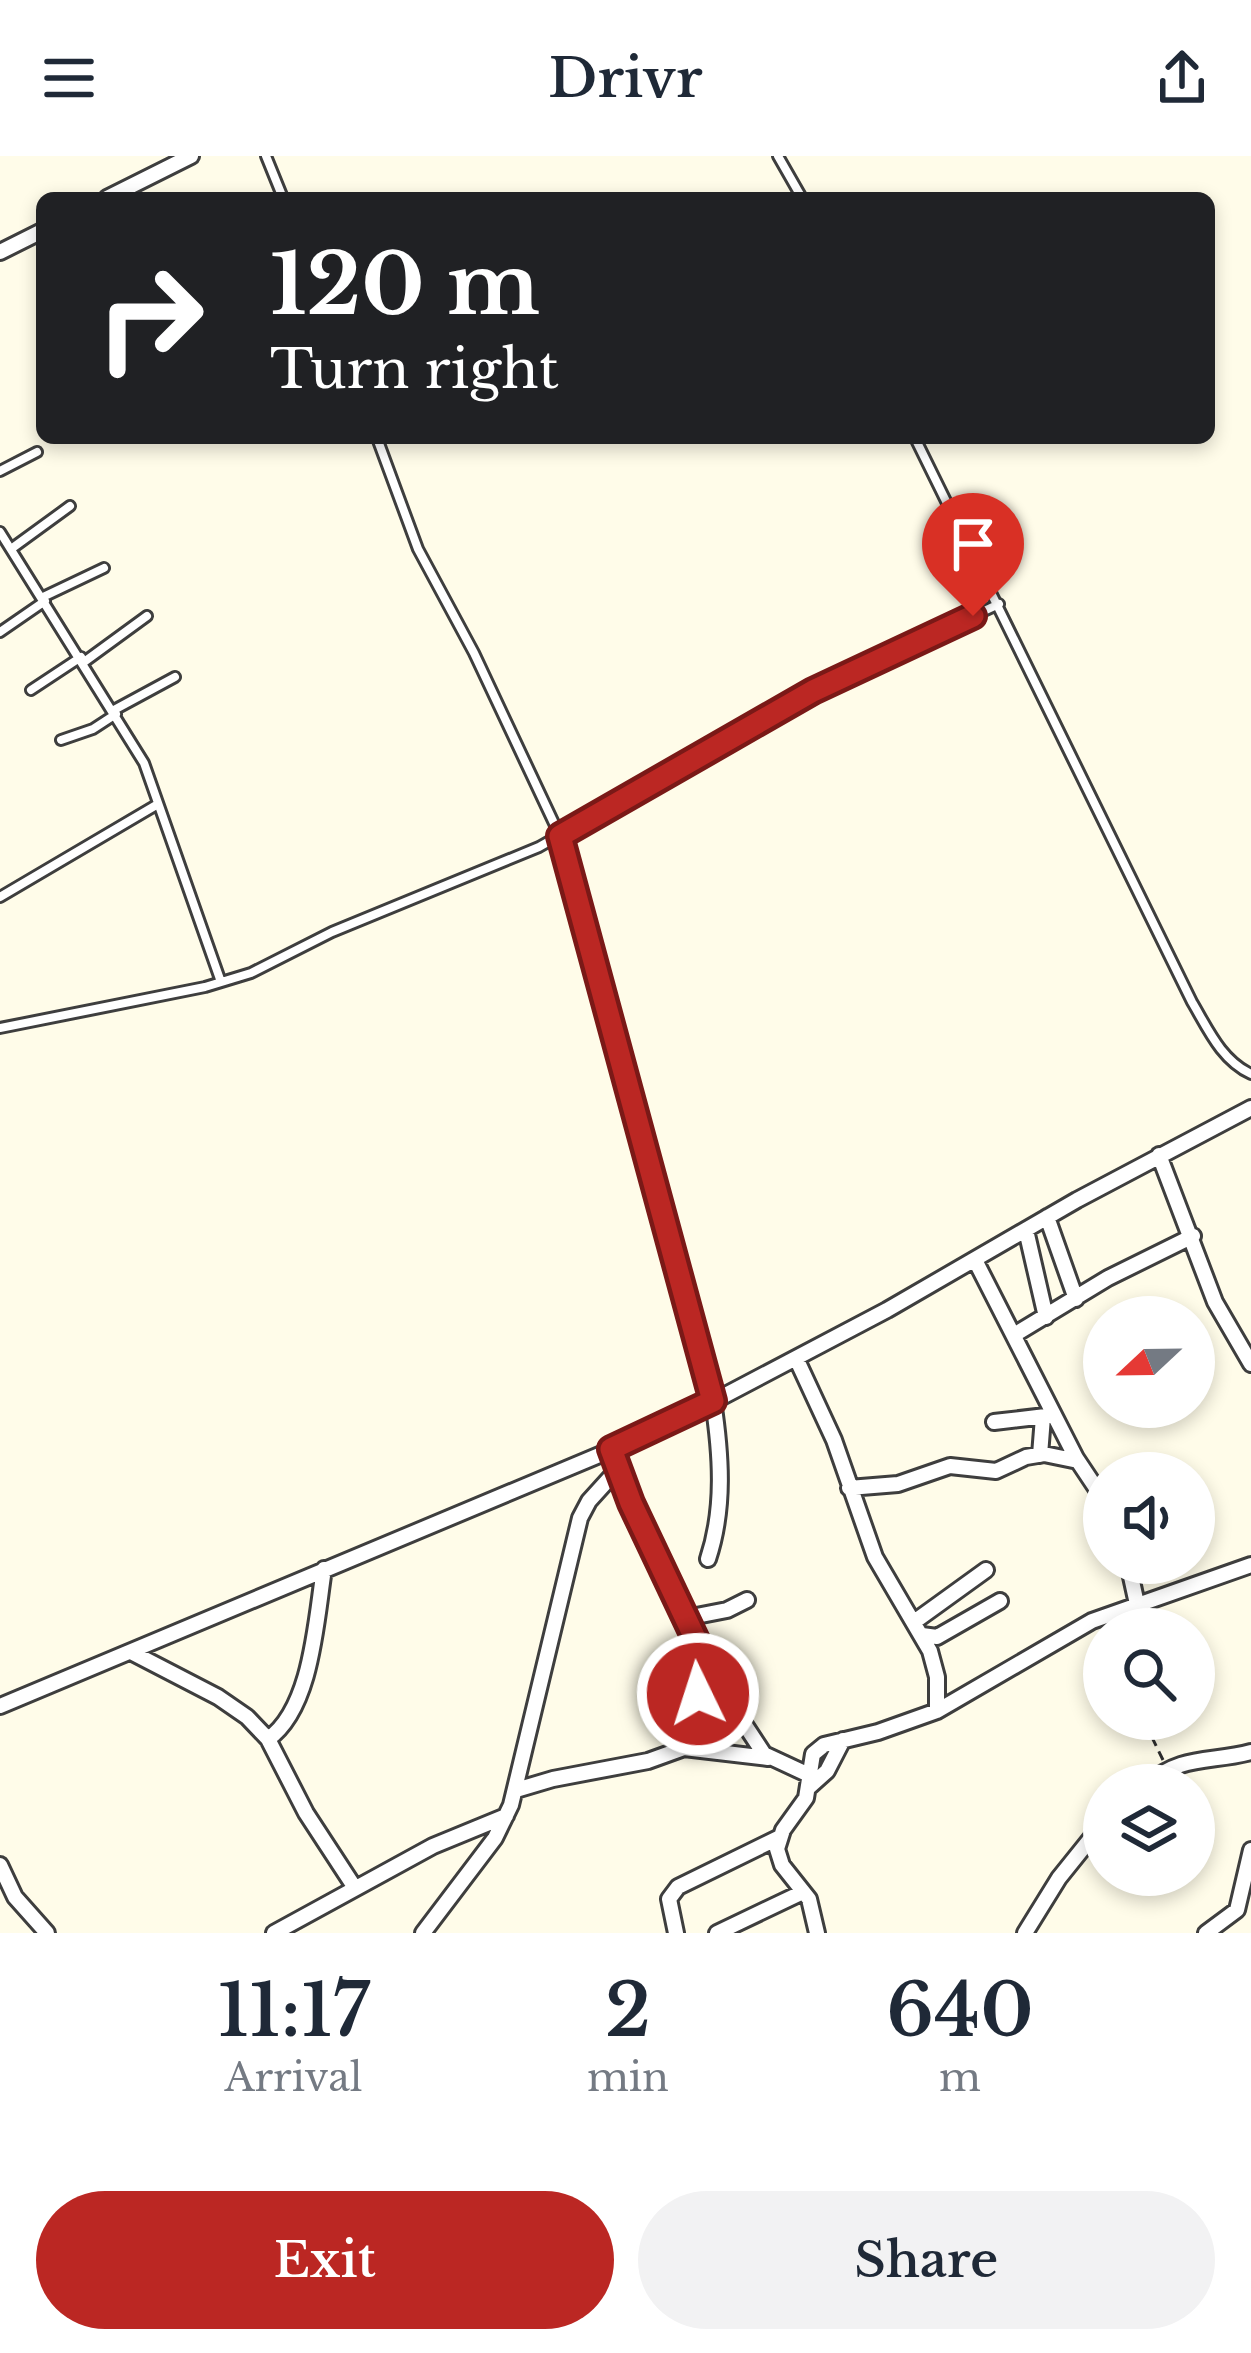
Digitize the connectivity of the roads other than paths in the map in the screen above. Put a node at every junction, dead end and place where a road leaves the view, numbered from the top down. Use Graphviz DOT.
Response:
graph roads {
  1 [pos="191,156"];
  2 [pos="266,156"];
  3 [pos="778,156"];
  4 [pos="119,192"];
  5 [pos="281,192"];
  6 [pos="799,192"];
  7 [pos="36,234"];
  8 [pos="0,252"];
  9 [pos="379,444"];
  10 [pos="918,444"];
  11 [pos="37,452"];
  12 [pos="0,471"];
  13 [pos="70,506"];
  14 [pos="0,532"];
  15 [pos="6,547"];
  16 [pos="104,568"];
  17 [pos="44,599"];
  18 [pos="999,604"];
  19 [pos="147,616"];
  20 [pos="0,632"];
  21 [pos="82,660"];
  22 [pos="175,677"];
  23 [pos="31,690"];
  24 [pos="115,712"];
  25 [pos="61,740"];
  26 [pos="158,804"];
  27 [pos="560,836"];
  28 [pos="0,897"];
  29 [pos="221,982"];
  30 [pos="0,1028"];
  31 [pos="1251,1074"];
  32 [pos="1251,1108"];
  33 [pos="1159,1155"];
  34 [pos="1047,1217"];
  35 [pos="1026,1230"];
  36 [pos="1193,1236"];
  37 [pos="975,1260"];
  38 [pos="1076,1299"];
  39 [pos="1046,1317"];
  40 [pos="1014,1335"];
  41 [pos="796,1358"];
  42 [pos="1251,1364"];
  43 [pos="713,1401"];
  44 [pos="1049,1416"];
  45 [pos="994,1422"];
  46 [pos="611,1449"];
  47 [pos="1040,1454"];
  48 [pos="1078,1461"];
  49 [pos="1083,1468"];
  50 [pos="618,1469"];
  51 [pos="849,1488"];
  52 [pos="708,1558"];
  53 [pos="1251,1565"];
  54 [pos="324,1569"];
  55 [pos="986,1570"];
  56 [pos="1133,1584"];
  57 [pos="747,1600"];
  58 [pos="1000,1601"];
  59 [pos="1137,1604"];
  60 [pos="686,1618"];
  61 [pos="952,1628"];
  62 [pos="918,1629"];
  63 [pos="133,1653"];
  64 [pos="931,1655"];
  65 [pos="704,1657"];
  66 [pos="0,1706"];
  67 [pos="937,1711"];
  68 [pos="268,1739"];
  69 [pos="684,1748"];
  70 [pos="1251,1752"];
  71 [pos="771,1758"];
  72 [pos="1185,1764"];
  73 [pos="807,1781"];
  74 [pos="516,1790"];
  75 [pos="506,1816"];
  76 [pos="781,1838"];
  77 [pos="1083,1848"];
  78 [pos="1251,1850"];
  79 [pos="0,1865"];
  80 [pos="355,1888"];
  81 [pos="803,1892"];
  82 [pos="1244,1912"];
  83 [pos="47,1933"];
  84 [pos="274,1933"];
  85 [pos="423,1933"];
  86 [pos="676,1933"];
  87 [pos="717,1933"];
  88 [pos="817,1933"];
  89 [pos="1025,1933"];
  90 [pos="1206,1933"];
  1 -- 4 [label="street"];
  2 -- 5 [label="lane"];
  3 -- 6 [label="lane"];
  7 -- 8 [label="street"];
  9 -- 27 [label="lane"];
  10 -- 18 [label="lane"];
  11 -- 12 [label="lane"];
  13 -- 15 [label="lane"];
  14 -- 15 [label="lane"];
  15 -- 17 [label="lane"];
  16 -- 17 [label="lane"];
  17 -- 20 [label="lane"];
  17 -- 21 [label="lane"];
  18 -- 27 [label="lane"];
  18 -- 31 [label="lane"];
  19 -- 21 [label="lane"];
  21 -- 23 [label="lane"];
  21 -- 24 [label="lane"];
  22 -- 24 [label="lane"];
  24 -- 25 [label="lane"];
  24 -- 26 [label="lane"];
  26 -- 28 [label="lane"];
  26 -- 29 [label="lane"];
  27 -- 29 [label="lane"];
  27 -- 43 [label="lane"];
  29 -- 30 [label="lane"];
  32 -- 33 [label="street"];
  33 -- 34 [label="street"];
  33 -- 36 [label="street"];
  34 -- 35 [label="street"];
  34 -- 38 [label="street"];
  35 -- 37 [label="street"];
  35 -- 39 [label="street"];
  36 -- 38 [label="street"];
  36 -- 42 [label="street"];
  37 -- 40 [label="street"];
  37 -- 41 [label="street"];
  38 -- 39 [label="street"];
  39 -- 40 [label="street"];
  40 -- 44 [label="street"];
  41 -- 43 [label="street"];
  41 -- 51 [label="street"];
  43 -- 46 [label="street"];
  43 -- 52 [label="street"];
  44 -- 45 [label="street"];
  44 -- 47 [label="street"];
  44 -- 48 [label="street"];
  46 -- 50 [label="street"];
  46 -- 54 [label="street"];
  47 -- 48 [label="street"];
  47 -- 51 [label="street"];
  48 -- 49 [label="street"];
  50 -- 60 [label="street"];
  50 -- 74 [label="street"];
  51 -- 62 [label="street"];
  53 -- 59 [label="street"];
  54 -- 63 [label="street"];
  54 -- 68 [label="street"];
  55 -- 62 [label="street"];
  56 -- 59 [label="street"];
  57 -- 60 [label="street"];
  58 -- 61 [label="street"];
  59 -- 67 [label="street"];
  60 -- 65 [label="street"];
  61 -- 62 [label="street"];
  61 -- 64 [label="street"];
  62 -- 64 [label="street"];
  63 -- 66 [label="street"];
  63 -- 68 [label="street"];
  64 -- 67 [label="street"];
  65 -- 69 [label="street"];
  65 -- 71 [label="street"];
  67 -- 73 [label="street"];
  68 -- 80 [label="street"];
  69 -- 71 [label="street"];
  69 -- 74 [label="street"];
  70 -- 72 [label="street"];
  71 -- 73 [label="street"];
  73 -- 76 [label="street"];
  74 -- 75 [label="street"];
  75 -- 80 [label="street"];
  75 -- 85 [label="street"];
  76 -- 81 [label="street"];
  76 -- 86 [label="street"];
  77 -- 89 [label="street"];
  78 -- 82 [label="street"];
  79 -- 83 [label="street"];
  80 -- 84 [label="street"];
  81 -- 87 [label="street"];
  81 -- 88 [label="street"];
  82 -- 90 [label="street"];
}
